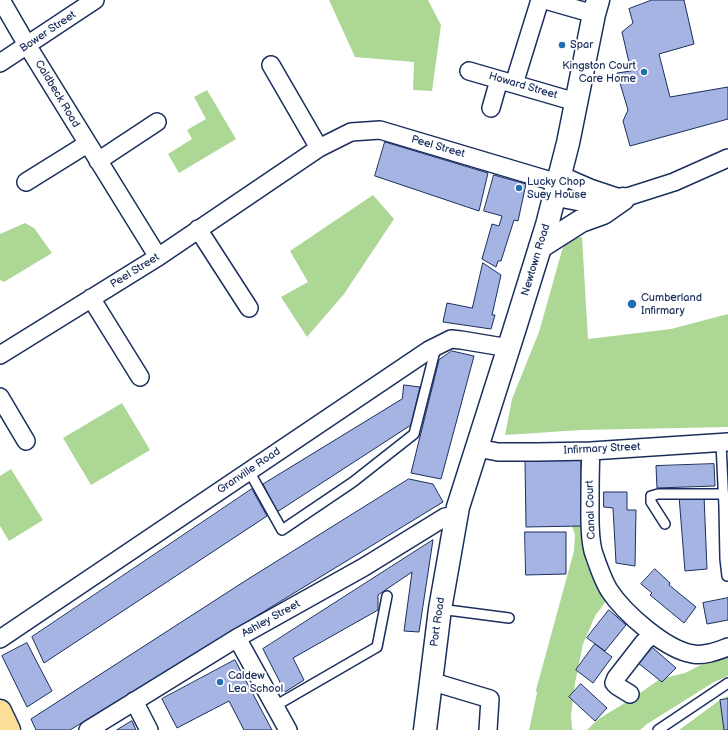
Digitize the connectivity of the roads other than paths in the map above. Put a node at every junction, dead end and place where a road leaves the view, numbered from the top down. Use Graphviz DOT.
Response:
graph roads {
  1 [pos="1,0"];
  2 [pos="95,0"];
  3 [pos="540,0"];
  4 [pos="545,0"];
  5 [pos="596,7"];
  6 [pos="27,45"];
  7 [pos="0,63"];
  8 [pos="271,65"];
  9 [pos="469,71"];
  10 [pos="507,82"];
  11 [pos="576,102"];
  12 [pos="491,108"];
  13 [pos="157,122"];
  14 [pos="87,144"];
  15 [pos="319,148"];
  16 [pos="728,158"];
  17 [pos="98,161"];
  18 [pos="26,182"];
  19 [pos="557,185"];
  20 [pos="623,199"];
  21 [pos="198,229"];
  22 [pos="540,247"];
  23 [pos="158,257"];
  24 [pos="91,298"];
  25 [pos="249,308"];
  26 [pos="436,347"];
  27 [pos="509,348"];
  28 [pos="0,355"];
  29 [pos="140,377"];
  30 [pos="0,397"];
  31 [pos="26,442"];
  32 [pos="724,442"];
  33 [pos="477,448"];
  34 [pos="591,451"];
  35 [pos="249,471"];
  36 [pos="724,494"];
  37 [pos="726,507"];
  38 [pos="457,515"];
  39 [pos="665,524"];
  40 [pos="727,576"];
  41 [pos="387,596"];
  42 [pos="440,609"];
  43 [pos="509,618"];
  44 [pos="653,634"];
  45 [pos="237,638"];
  46 [pos="0,639"];
  47 [pos="728,647"];
  48 [pos="430,681"];
  49 [pos="728,683"];
  50 [pos="630,694"];
  51 [pos="134,701"];
  52 [pos="274,706"];
  53 [pos="0,711"];
  54 [pos="9,730"];
  55 [pos="88,730"];
  56 [pos="149,730"];
  57 [pos="288,730"];
  58 [pos="425,730"];
  59 [pos="488,730"];
  60 [pos="658,730"];
  1 -- 6 [label="street, Caldbeck Road"];
  2 -- 6 [label="street, Bower Street"];
  3 -- 10 [label="street"];
  4 -- 5 [label="street"];
  5 -- 11 [label="main road, Newtown Road"];
  6 -- 7 [label="street, Bower Street"];
  6 -- 14 [label="street, Caldbeck Road"];
  8 -- 15 [label="street"];
  9 -- 10 [label="street, Howard Street"];
  10 -- 11 [label="street, Howard Street"];
  10 -- 12 [label="street"];
  11 -- 19 [label="main road, Newtown Road"];
  13 -- 17 [label="street"];
  14 -- 17 [label="street, Caldbeck Road"];
  14 -- 18 [label="street"];
  15 -- 19 [label="street, Peel Street"];
  15 -- 21 [label="street, Peel Street"];
  16 -- 20 [label="street"];
  17 -- 23 [label="street, Caldbeck Road"];
  19 -- 20 [label="street, Peel Street"];
  19 -- 22 [label="main road, Newtown Road"];
  20 -- 22 [label="main road"];
  21 -- 23 [label="street, Peel Street"];
  21 -- 25 [label="street"];
  22 -- 27 [label="main road, Newtown Road"];
  23 -- 24 [label="street, Peel Street"];
  24 -- 28 [label="street, Peel Street"];
  24 -- 29 [label="street"];
  26 -- 27 [label="street, Granville Road"];
  26 -- 35 [label="street, Granville Road"];
  26 -- 35 [label="lane"];
  27 -- 33 [label="main road, Newtown Road"];
  30 -- 31 [label="street"];
  32 -- 34 [label="street, Infirmary Street"];
  32 -- 36 [label="lane"];
  33 -- 34 [label="street, Infirmary Street"];
  33 -- 38 [label="main road, Newtown Road"];
  34 -- 44 [label="street, Canal Court"];
  35 -- 46 [label="street, Granville Road"];
  36 -- 37 [label="lane"];
  36 -- 39 [label="lane"];
  37 -- 40 [label="lane"];
  38 -- 42 [label="main road, Port Road"];
  38 -- 45 [label="street, Ashley Street"];
  41 -- 52 [label="lane"];
  42 -- 43 [label="lane"];
  42 -- 48 [label="main road, Port Road"];
  44 -- 47 [label="street, Canal Court"];
  44 -- 50 [label="street"];
  45 -- 51 [label="street, Ashley Street"];
  45 -- 52 [label="street"];
  48 -- 58 [label="main road, Port Road"];
  48 -- 59 [label="street"];
  49 -- 60 [label="lane"];
  51 -- 55 [label="street, Ashley Street"];
  51 -- 56 [label="street"];
  52 -- 57 [label="street"];
  53 -- 54 [label="main road"];
}
